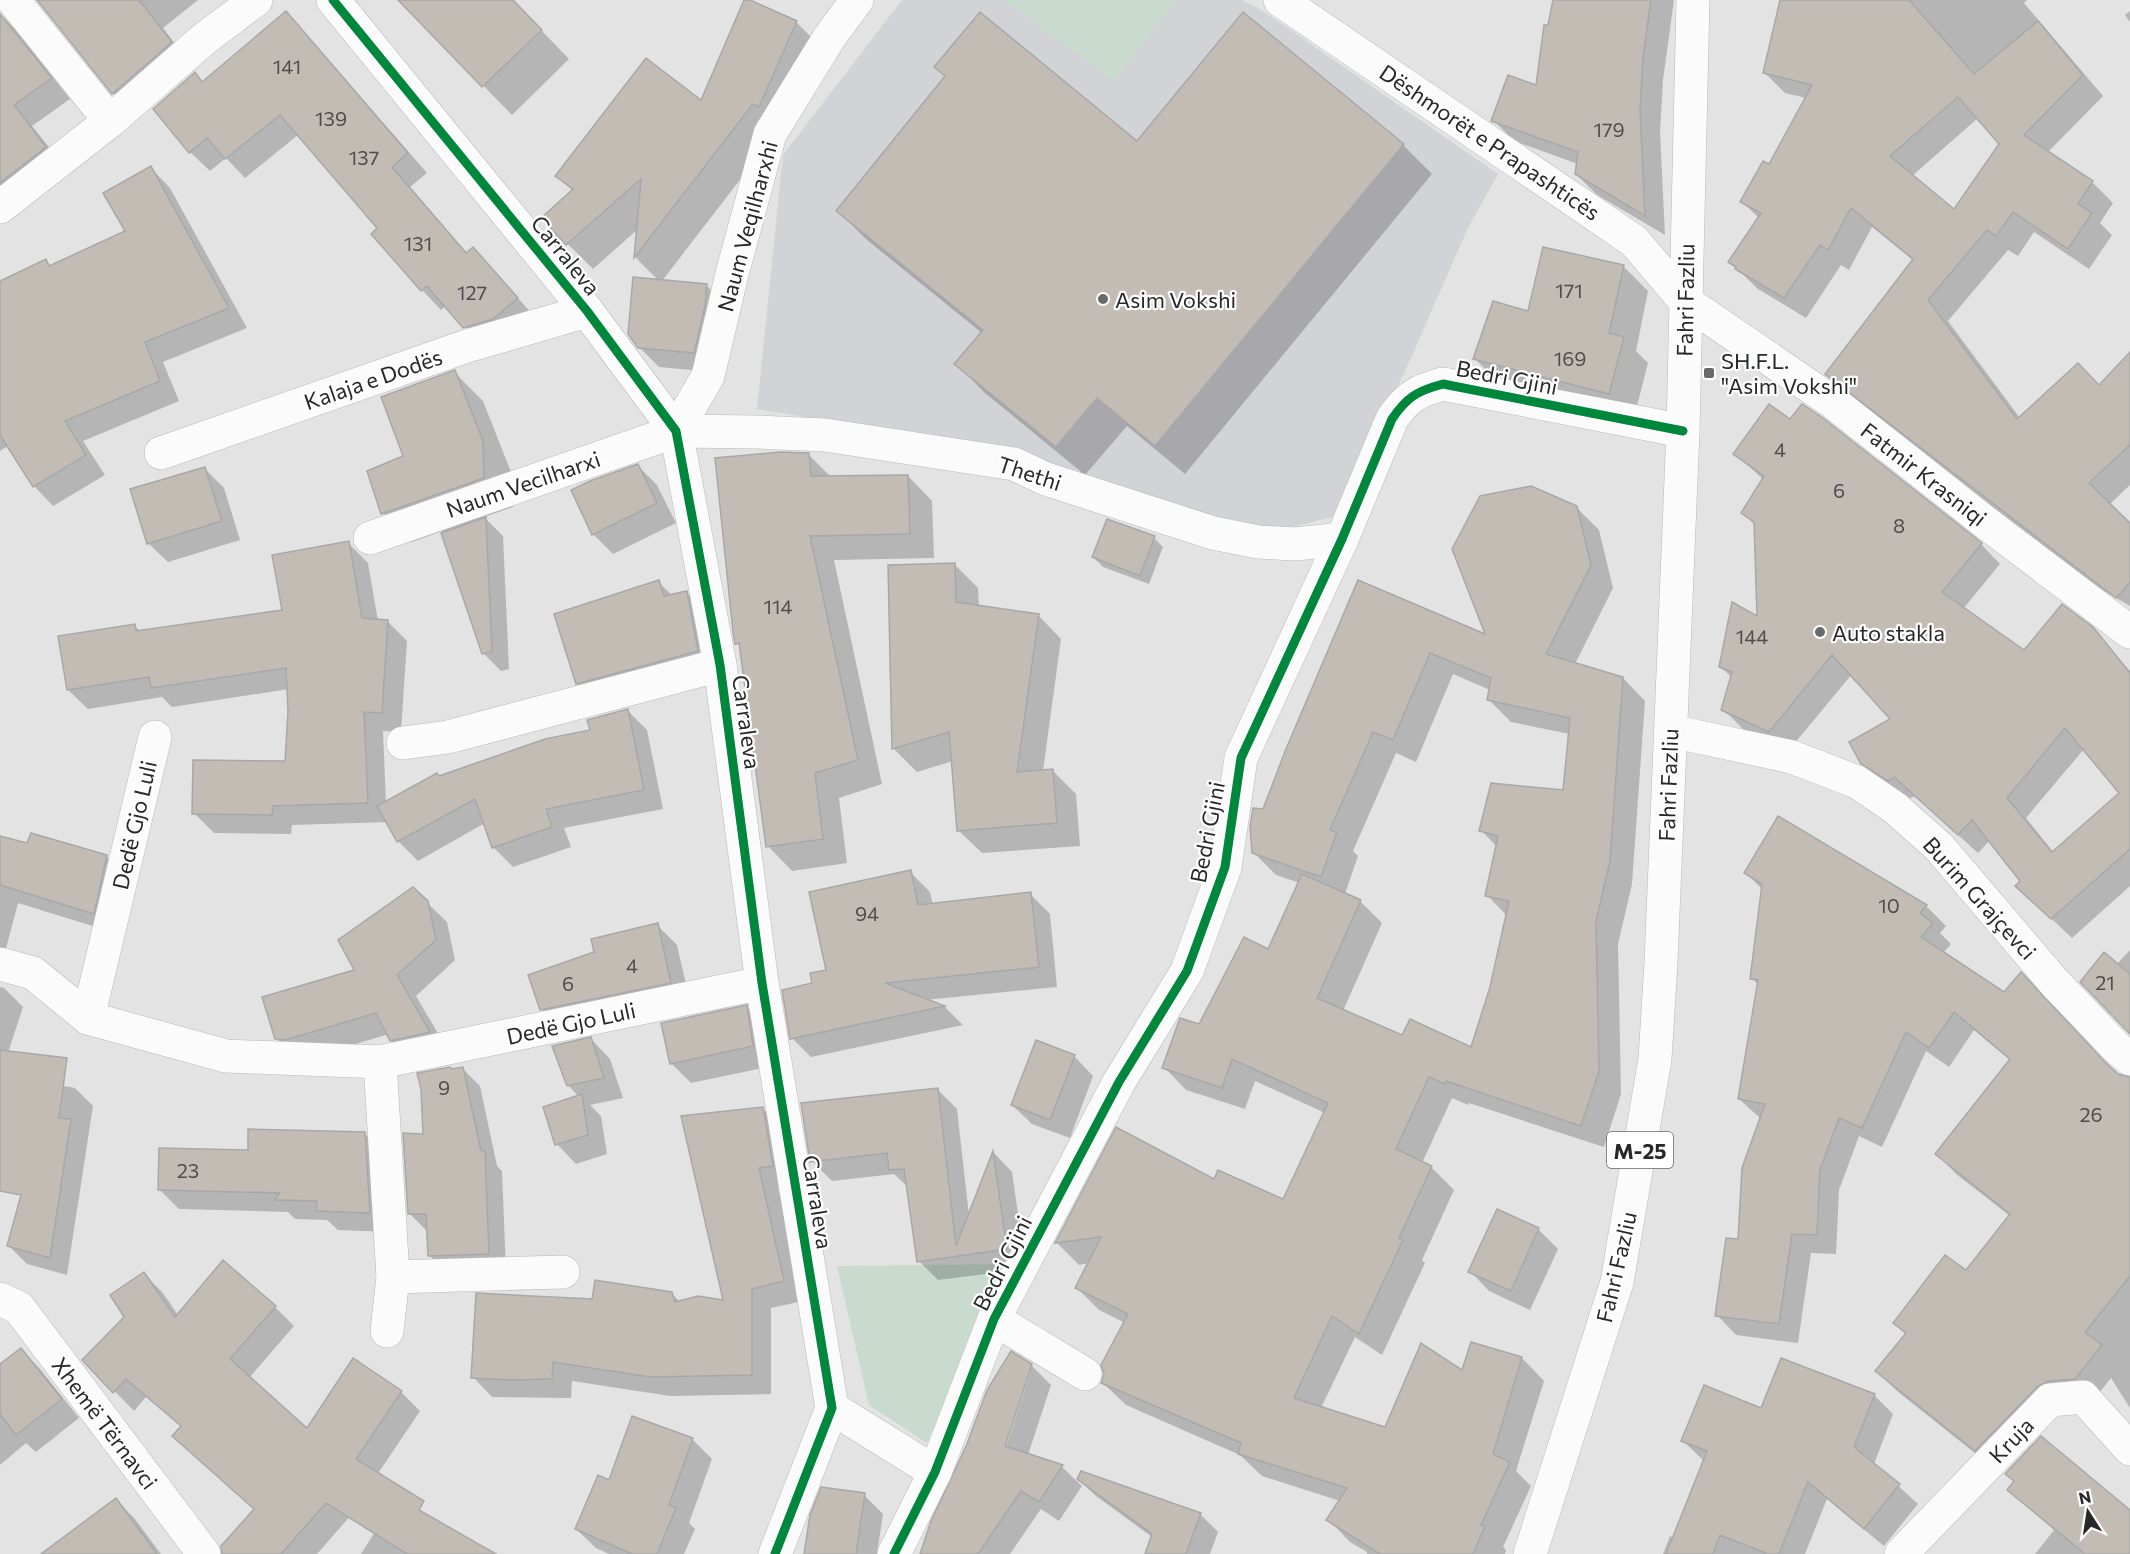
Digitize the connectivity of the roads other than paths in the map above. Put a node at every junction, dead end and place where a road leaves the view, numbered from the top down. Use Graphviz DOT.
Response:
graph roads {
  1 [pos="13,0"];
  2 [pos="256,0"];
  3 [pos="333,0"];
  4 [pos="857,0"];
  5 [pos="1280,0"];
  6 [pos="1693,0"];
  7 [pos="110,121"];
  8 [pos="0,207"];
  9 [pos="1685,301"];
  10 [pos="587,311"];
  11 [pos="676,431"];
  12 [pos="1683,431"];
  13 [pos="161,453"];
  14 [pos="370,538"];
  15 [pos="1342,539"];
  16 [pos="2130,632"];
  17 [pos="720,665"];
  18 [pos="1671,731"];
  19 [pos="155,737"];
  20 [pos="402,743"];
  21 [pos="0,964"];
  22 [pos="762,983"];
  23 [pos="88,1018"];
  24 [pos="2130,1059"];
  25 [pos="380,1062"];
  26 [pos="563,1272"];
  27 [pos="393,1277"];
  28 [pos="0,1299"];
  29 [pos="994,1319"];
  30 [pos="387,1331"];
  31 [pos="1085,1374"];
  32 [pos="832,1408"];
  33 [pos="2130,1449"];
  34 [pos="935,1472"];
  35 [pos="204,1554"];
  36 [pos="775,1554"];
  37 [pos="894,1554"];
  38 [pos="1530,1554"];
  39 [pos="1901,1554"];
  1 -- 7 [label="street"];
  2 -- 7 [label="street"];
  3 -- 10 [label="street, Carraleva"];
  4 -- 11 [label="street, Naum Veqilharxhi"];
  5 -- 9 [label="street, Dëshmorët e Prapashticës"];
  6 -- 9 [label="street, Fahri Fazliu / M-25"];
  7 -- 8 [label="street"];
  9 -- 12 [label="street, Fahri Fazliu / M-25"];
  9 -- 16 [label="street, Fatmir Krasniqi"];
  10 -- 11 [label="street, Carraleva"];
  10 -- 13 [label="street, Kalaja e Dodës"];
  11 -- 14 [label="street, Naum Vecilharxi"];
  11 -- 15 [label="street, Thethi"];
  11 -- 17 [label="street, Carraleva"];
  12 -- 15 [label="street, Bedri Gjini"];
  12 -- 18 [label="street, Fahri Fazliu / M-25"];
  15 -- 29 [label="street, Bedri Gjini"];
  17 -- 20 [label="street, Carraleva"];
  17 -- 22 [label="street, Carraleva"];
  18 -- 24 [label="street, Burim Grajçevci"];
  18 -- 38 [label="street, Fahri Fazliu / M-25"];
  19 -- 23 [label="street, Dedë Gjo Luli"];
  21 -- 23 [label="street, Dedë Gjo Luli"];
  22 -- 25 [label="street, Dedë Gjo Luli"];
  22 -- 32 [label="street, Carraleva"];
  23 -- 25 [label="street, Dedë Gjo Luli"];
  25 -- 27 [label="street"];
  26 -- 27 [label="street"];
  27 -- 30 [label="street"];
  28 -- 35 [label="street, Xhemë Tërnavci"];
  29 -- 31 [label="street"];
  29 -- 34 [label="street, Bedri Gjini"];
  32 -- 34 [label="street"];
  32 -- 36 [label="street"];
  33 -- 39 [label="street, Kruja"];
  34 -- 37 [label="street, Bedri Gjini"];
}
